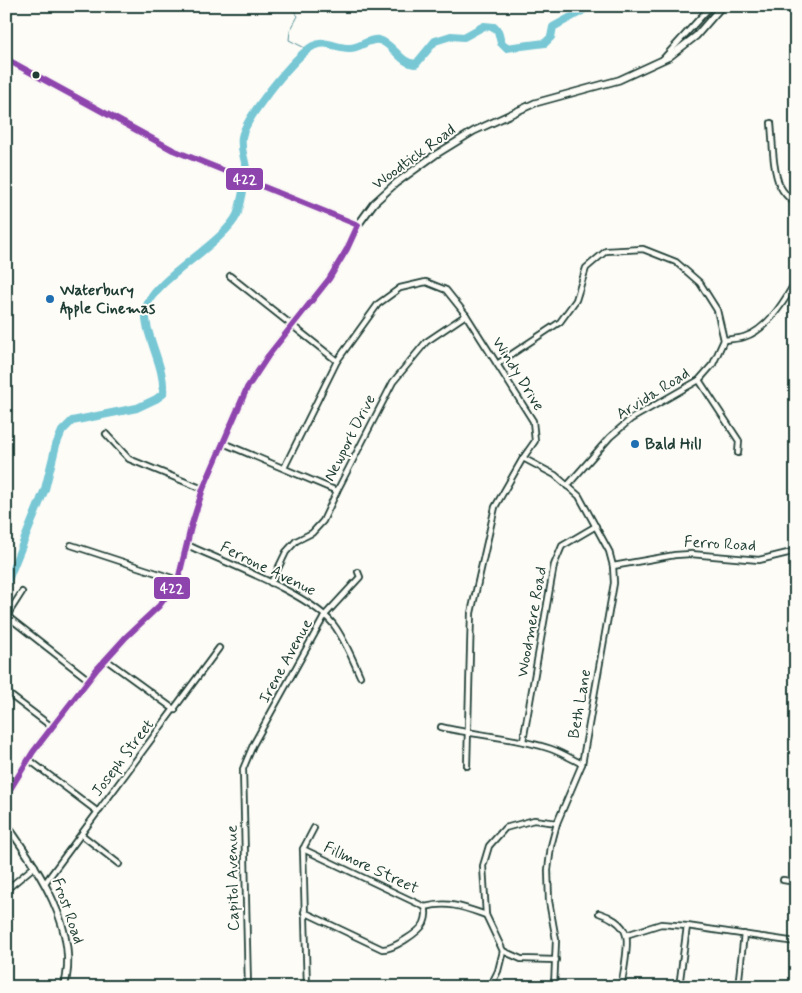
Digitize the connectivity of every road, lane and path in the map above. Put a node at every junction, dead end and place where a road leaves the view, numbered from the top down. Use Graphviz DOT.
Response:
graph roads {
  1 [pos="711,6"];
  2 [pos="722,6"];
  3 [pos="6,59"];
  4 [pos="659,63"];
  5 [pos="771,123"];
  6 [pos="796,204"];
  7 [pos="358,225"];
  8 [pos="230,276"];
  9 [pos="796,280"];
  10 [pos="466,315"];
  11 [pos="293,326"];
  12 [pos="724,340"];
  13 [pos="337,361"];
  14 [pos="497,364"];
  15 [pos="699,380"];
  16 [pos="106,434"];
  17 [pos="223,442"];
  18 [pos="738,454"];
  19 [pos="523,458"];
  20 [pos="284,468"];
  21 [pos="567,486"];
  22 [pos="203,489"];
  23 [pos="337,490"];
  24 [pos="596,526"];
  25 [pos="71,545"];
  26 [pos="188,545"];
  27 [pos="796,551"];
  28 [pos="613,566"];
  29 [pos="358,572"];
  30 [pos="178,580"];
  31 [pos="271,583"];
  32 [pos="22,592"];
  33 [pos="326,616"];
  34 [pos="7,617"];
  35 [pos="219,648"];
  36 [pos="105,659"];
  37 [pos="360,676"];
  38 [pos="88,680"];
  39 [pos="6,692"];
  40 [pos="175,710"];
  41 [pos="52,727"];
  42 [pos="442,727"];
  43 [pos="468,733"];
  44 [pos="523,741"];
  45 [pos="28,759"];
  46 [pos="582,764"];
  47 [pos="467,766"];
  48 [pos="243,769"];
  49 [pos="6,796"];
  50 [pos="98,812"];
  51 [pos="556,823"];
  52 [pos="6,824"];
  53 [pos="314,828"];
  54 [pos="82,835"];
  55 [pos="303,849"];
  56 [pos="119,864"];
  57 [pos="35,866"];
  58 [pos="783,880"];
  59 [pos="796,882"];
  60 [pos="45,883"];
  61 [pos="6,890"];
  62 [pos="425,907"];
  63 [pos="304,912"];
  64 [pos="599,913"];
  65 [pos="486,915"];
  66 [pos="687,926"];
  67 [pos="744,934"];
  68 [pos="626,935"];
  69 [pos="796,942"];
  70 [pos="503,951"];
  71 [pos="556,960"];
  72 [pos="796,974"];
  73 [pos="64,987"];
  74 [pos="248,987"];
  75 [pos="307,987"];
  76 [pos="490,987"];
  77 [pos="554,987"];
  78 [pos="621,987"];
  79 [pos="679,987"];
  80 [pos="738,987"];
  81 [pos="794,987"];
  1 -- 4 [label="street"];
  2 -- 4 [label="main road, Woodtick Road"];
  3 -- 7 [label="street"];
  4 -- 7 [label="main road, Woodtick Road"];
  5 -- 6 [label="street"];
  7 -- 11 [label="main road, Woodtick Road"];
  8 -- 11 [label="street"];
  9 -- 12 [label="street"];
  10 -- 13 [label="street, Windy Drive"];
  10 -- 14 [label="street, Windy Drive"];
  10 -- 23 [label="street, Newport Drive"];
  11 -- 13 [label="street"];
  11 -- 17 [label="main road, Woodtick Road"];
  12 -- 14 [label="street"];
  12 -- 15 [label="street, Arvida Road"];
  13 -- 20 [label="street, Windy Drive"];
  14 -- 19 [label="street, Windy Drive"];
  15 -- 18 [label="street"];
  15 -- 21 [label="street, Arvida Road"];
  16 -- 22 [label="street"];
  17 -- 20 [label="street"];
  17 -- 22 [label="main road, Woodtick Road"];
  19 -- 21 [label="street, Beth Lane"];
  19 -- 43 [label="street, Windy Drive"];
  20 -- 23 [label="street"];
  21 -- 24 [label="street, Beth Lane"];
  22 -- 26 [label="main road, Woodtick Road"];
  23 -- 31 [label="street, Newport Drive"];
  24 -- 28 [label="street, Beth Lane"];
  24 -- 44 [label="street, Woodmere Road"];
  25 -- 30 [label="street"];
  26 -- 30 [label="main road, Woodtick Road"];
  26 -- 31 [label="street, Ferrone Avenue"];
  27 -- 28 [label="street, Ferro Road"];
  28 -- 46 [label="street, Beth Lane"];
  29 -- 33 [label="street, Irene Avenue"];
  30 -- 36 [label="main road, Woodtick Road"];
  31 -- 33 [label="street, Ferrone Avenue"];
  32 -- 34 [label="street"];
  33 -- 37 [label="street, Ferrone Avenue"];
  33 -- 48 [label="street, Irene Avenue"];
  34 -- 38 [label="street"];
  35 -- 40 [label="street, Joseph Street"];
  36 -- 38 [label="main road, Woodtick Road"];
  36 -- 40 [label="street"];
  38 -- 41 [label="main road, Woodtick Road"];
  39 -- 41 [label="street"];
  40 -- 50 [label="street, Joseph Street"];
  41 -- 45 [label="main road, Woodtick Road"];
  42 -- 43 [label="street"];
  43 -- 44 [label="street"];
  43 -- 47 [label="street, Windy Drive"];
  44 -- 46 [label="street"];
  45 -- 49 [label="main road, Woodtick Road"];
  45 -- 50 [label="street"];
  46 -- 51 [label="street, Beth Lane"];
  48 -- 74 [label="street, Capitol Avenue"];
  50 -- 54 [label="street, Joseph Street"];
  51 -- 65 [label="street"];
  51 -- 71 [label="street, Beth Lane"];
  52 -- 57 [label="main road, Frost Road"];
  53 -- 55 [label="street"];
  54 -- 56 [label="street"];
  54 -- 60 [label="street, Joseph Street"];
  55 -- 62 [label="street, Fillmore Street"];
  55 -- 63 [label="street"];
  57 -- 60 [label="main road, Frost Road"];
  57 -- 61 [label="street"];
  58 -- 59 [label="street"];
  60 -- 73 [label="main road, Frost Road"];
  62 -- 63 [label="street"];
  62 -- 65 [label="street, Fillmore Street"];
  63 -- 75 [label="street"];
  64 -- 68 [label="street"];
  65 -- 70 [label="street"];
  66 -- 67 [label="street"];
  66 -- 68 [label="street"];
  66 -- 79 [label="street"];
  67 -- 69 [label="street"];
  67 -- 80 [label="street"];
  68 -- 78 [label="street"];
  70 -- 71 [label="street"];
  70 -- 76 [label="street"];
  71 -- 77 [label="street, Beth Lane"];
  72 -- 81 [label="street"];
}
